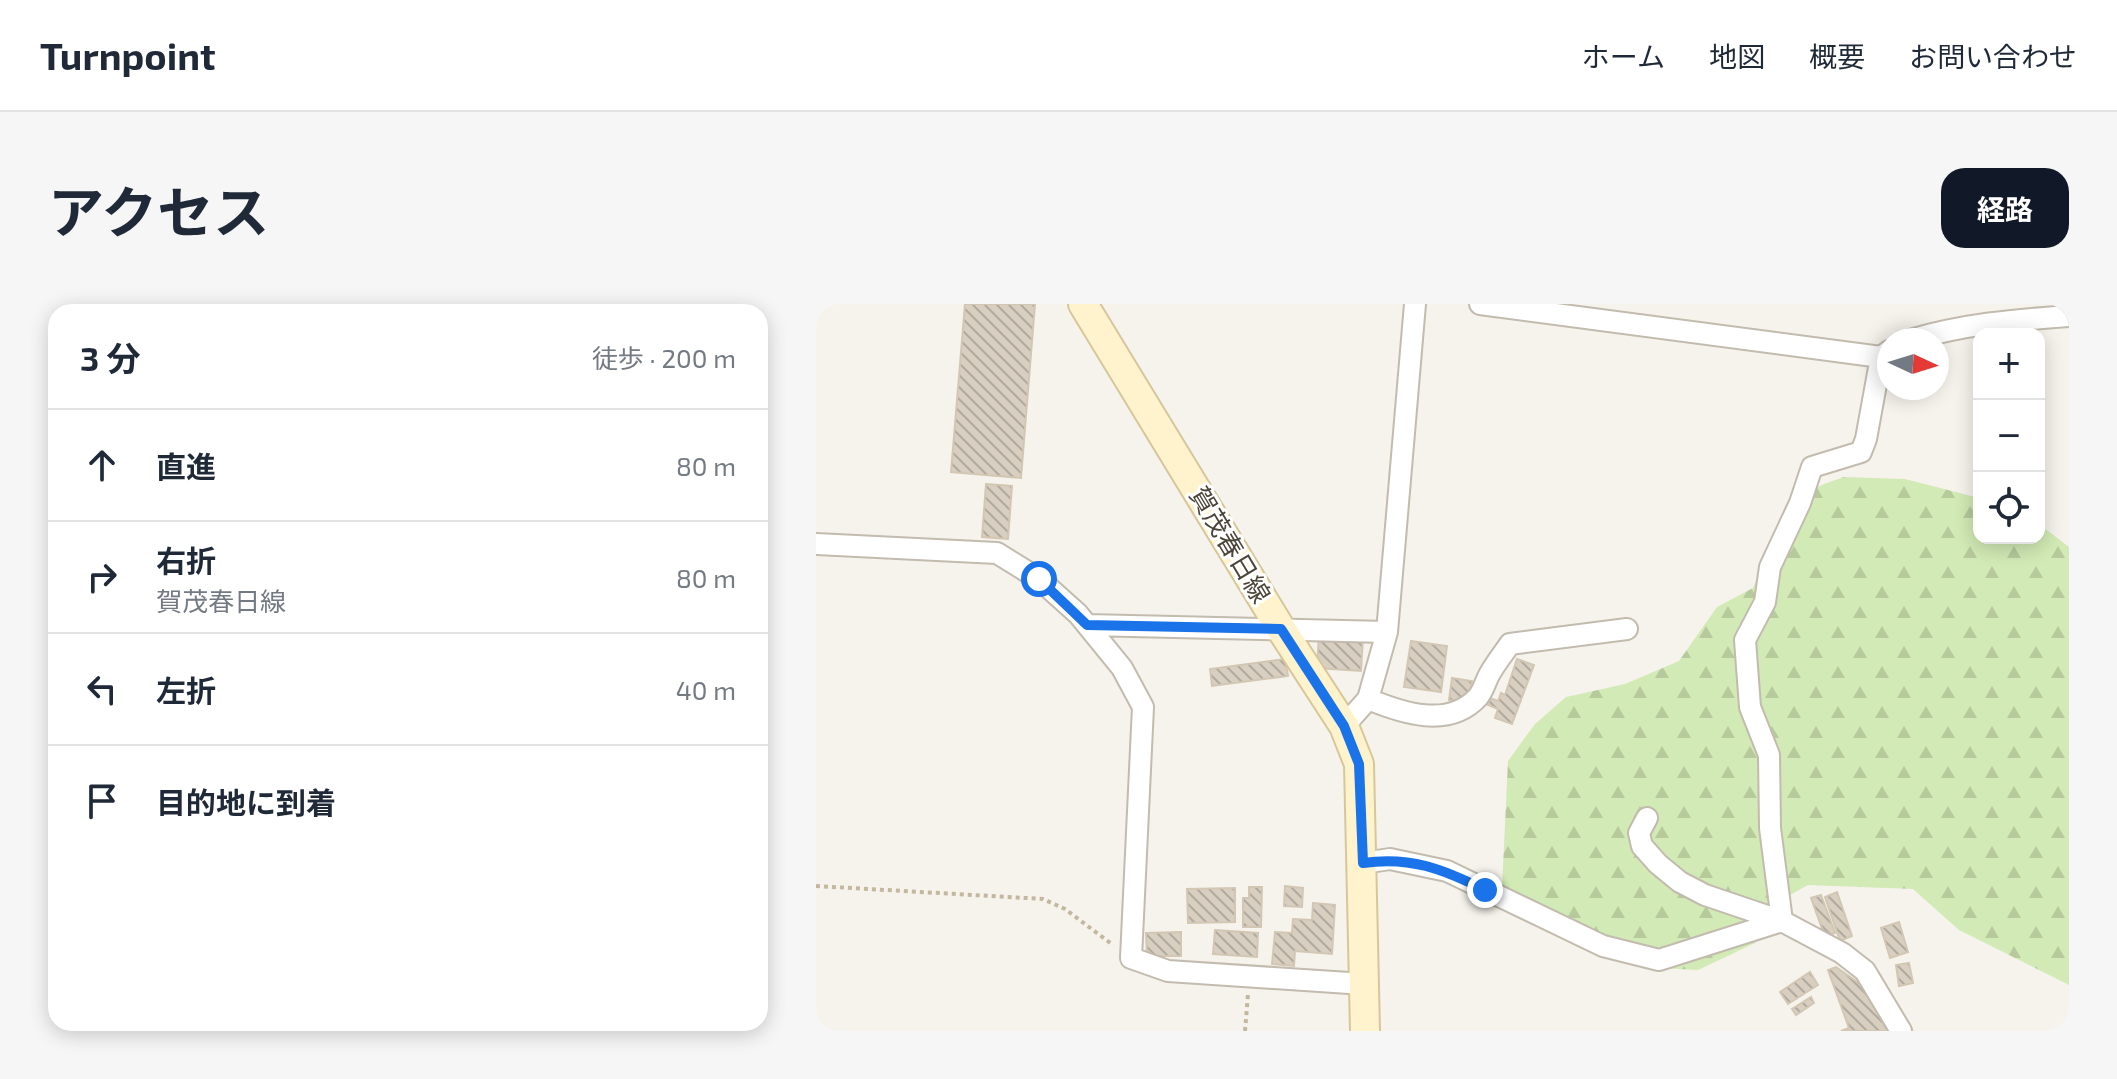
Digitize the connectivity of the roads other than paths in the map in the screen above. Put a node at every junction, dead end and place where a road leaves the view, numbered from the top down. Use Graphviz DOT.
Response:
graph roads {
  1 [pos="1083,304"];
  2 [pos="1415,304"];
  3 [pos="1480,304"];
  4 [pos="2047,311"];
  5 [pos="2069,316"];
  6 [pos="1949,329"];
  7 [pos="1877,353"];
  8 [pos="1877,390"];
  9 [pos="816,544"];
  10 [pos="1087,625"];
  11 [pos="1281,629"];
  12 [pos="1627,629"];
  13 [pos="1387,632"];
  14 [pos="1368,699"];
  15 [pos="1344,726"];
  16 [pos="1647,818"];
  17 [pos="1363,863"];
  18 [pos="1782,921"];
  19 [pos="1364,984"];
  20 [pos="1365,1031"];
  21 [pos="1901,1031"];
  1 -- 11 [label="main road, 賀茂春日線"];
  2 -- 13 [label="street"];
  3 -- 7 [label="street"];
  4 -- 5 [label="street"];
  4 -- 6 [label="street"];
  8 -- 18 [label="street"];
  9 -- 10 [label="street"];
  10 -- 11 [label="street"];
  10 -- 19 [label="street"];
  11 -- 13 [label="street"];
  11 -- 15 [label="main road, 賀茂春日線"];
  12 -- 14 [label="street"];
  13 -- 14 [label="street"];
  14 -- 15 [label="street"];
  15 -- 17 [label="main road, 賀茂春日線"];
  16 -- 18 [label="street"];
  17 -- 18 [label="street"];
  17 -- 19 [label="main road, 賀茂春日線"];
  18 -- 21 [label="street"];
  19 -- 20 [label="main road, 賀茂春日線"];
}
